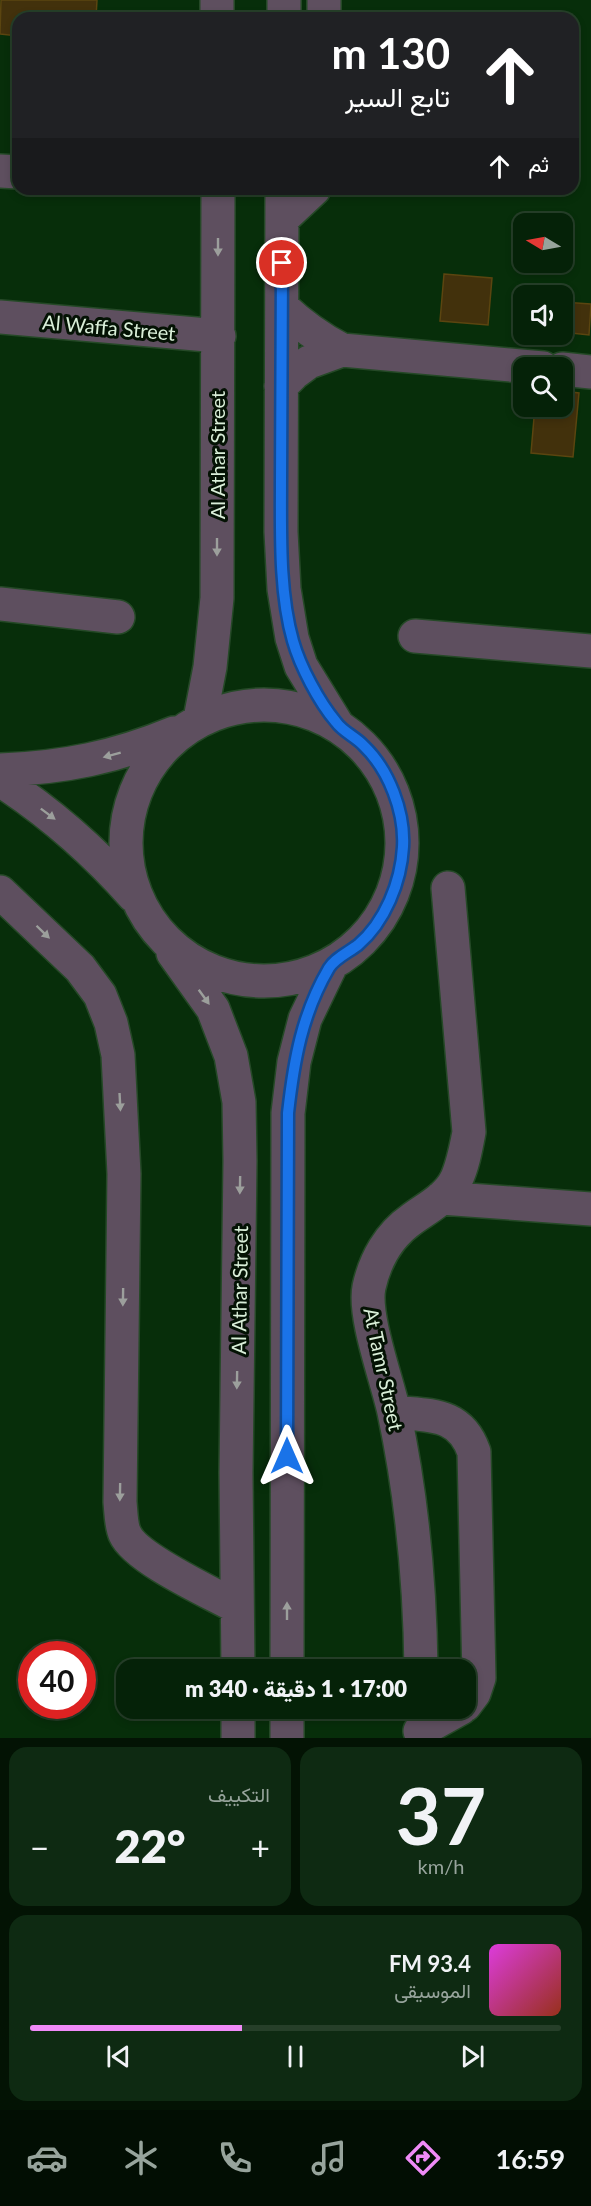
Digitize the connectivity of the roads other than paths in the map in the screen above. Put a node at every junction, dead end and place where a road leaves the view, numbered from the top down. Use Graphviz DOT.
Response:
graph roads {
  1 [pos="218,195"];
  2 [pos="301,195"];
  3 [pos="282,204"];
  4 [pos="282,307"];
  5 [pos="0,317"];
  6 [pos="219,336"];
  7 [pos="342,351"];
  8 [pos="513,365"];
  9 [pos="573,370"];
  10 [pos="591,372"];
  11 [pos="281,386"];
  12 [pos="0,604"];
  13 [pos="118,617"];
  14 [pos="416,636"];
  15 [pos="591,651"];
  16 [pos="193,723"];
  17 [pos="336,723"];
  18 [pos="0,770"];
  19 [pos="0,780"];
  20 [pos="448,888"];
  21 [pos="0,892"];
  22 [pos="138,900"];
  23 [pos="158,932"];
  24 [pos="331,965"];
  25 [pos="441,1198"];
  26 [pos="591,1209"];
  27 [pos="394,1412"];
  28 [pos="237,1607"];
  29 [pos="238,1659"];
  30 [pos="287,1659"];
  31 [pos="421,1659"];
  32 [pos="476,1688"];
  33 [pos="238,1719"];
  34 [pos="287,1719"];
  35 [pos="436,1719"];
  36 [pos="420,1726"];
  37 [pos="238,1738"];
  38 [pos="287,1738"];
  1 -- 6 [label="street, Al Athar Street, one-way"];
  2 -- 3 [label="street"];
  3 -- 4 [label="street"];
  4 -- 7 [label="street"];
  4 -- 11 [label="street"];
  5 -- 6 [label="street, Al Waffa Street"];
  6 -- 16 [label="street, Al Athar Street, one-way"];
  7 -- 8 [label="street"];
  7 -- 11 [label="street"];
  9 -- 10 [label="street"];
  11 -- 17 [label="street"];
  12 -- 13 [label="street"];
  14 -- 15 [label="street"];
  16 -- 17 [label="street"];
  16 -- 18 [label="street, one-way"];
  16 -- 22 [label="street"];
  17 -- 24 [label="street"];
  19 -- 22 [label="street, one-way"];
  20 -- 25 [label="street, At Tamr Street"];
  21 -- 28 [label="street, one-way"];
  22 -- 23 [label="street"];
  23 -- 24 [label="street"];
  23 -- 28 [label="street, Al Athar Street, one-way"];
  30 -- 24 [label="street, one-way"];
  25 -- 26 [label="street"];
  25 -- 27 [label="street, At Tamr Street"];
  27 -- 31 [label="street, At Tamr Street"];
  27 -- 32 [label="street"];
  28 -- 29 [label="street, Al Athar Street"];
  33 -- 37 [label="street"];
  34 -- 38 [label="street"];
  35 -- 36 [label="street"];
}
